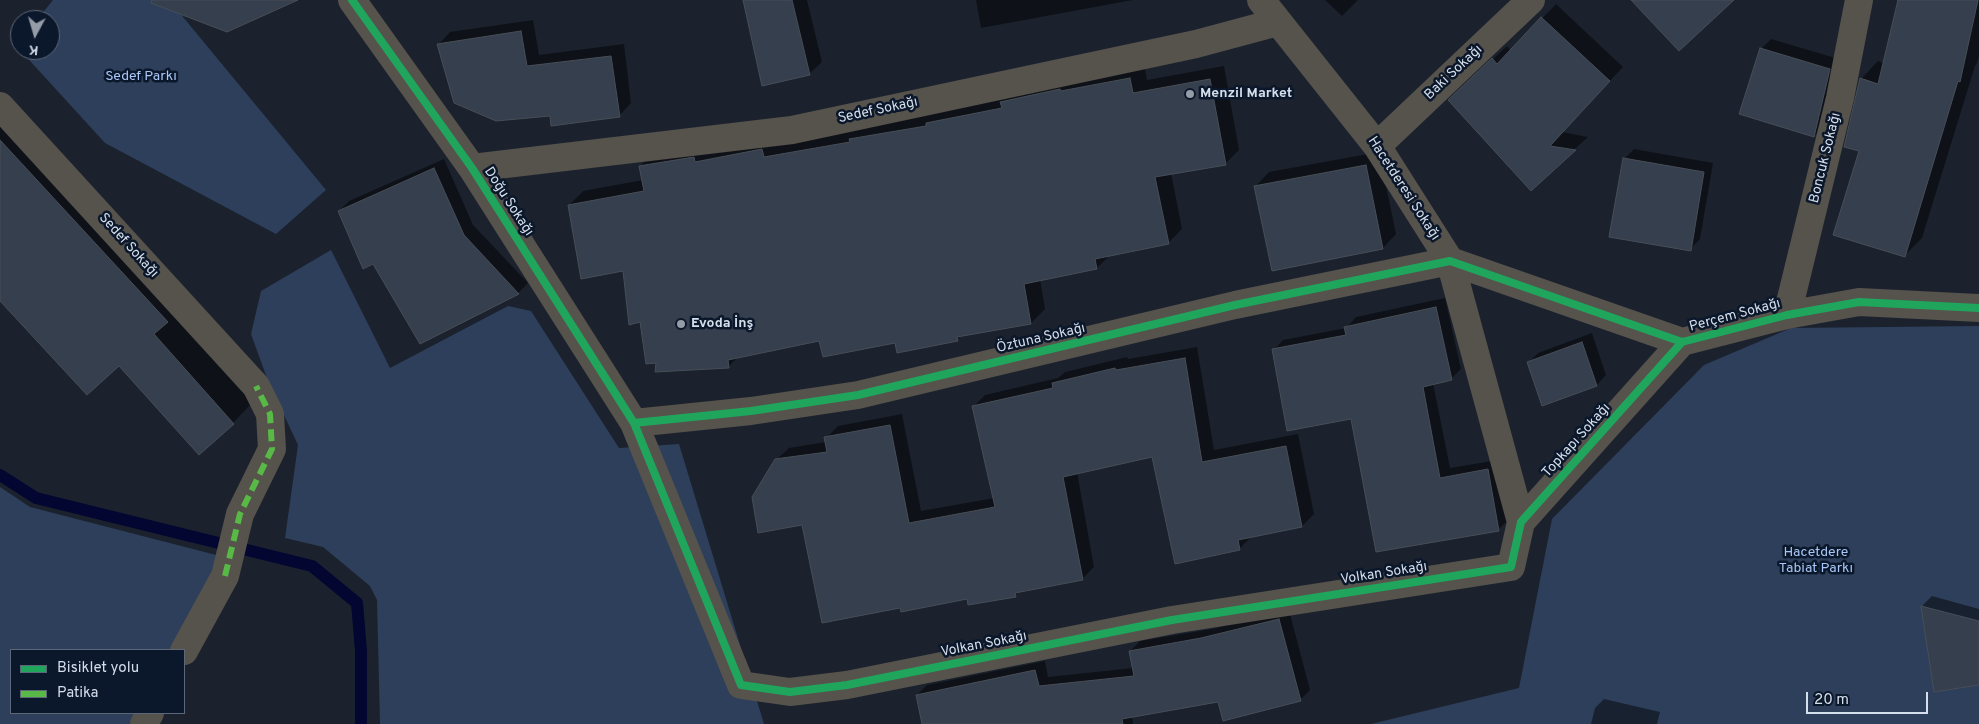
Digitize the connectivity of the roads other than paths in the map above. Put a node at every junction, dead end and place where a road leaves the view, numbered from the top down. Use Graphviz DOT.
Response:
graph roads {
  1 [pos="352,0"];
  2 [pos="1261,0"];
  3 [pos="1531,0"];
  4 [pos="1859,0"];
  5 [pos="1278,22"];
  6 [pos="0,106"];
  7 [pos="1377,146"];
  8 [pos="472,168"];
  9 [pos="1450,261"];
  10 [pos="1979,308"];
  11 [pos="1787,314"];
  12 [pos="1682,342"];
  13 [pos="634,424"];
  14 [pos="1521,522"];
  15 [pos="1511,567"];
  16 [pos="185,649"];
  1 -- 8 [label="street, Doğu Sokağı"];
  2 -- 5 [label="street, Hacetderesi Sokağı"];
  3 -- 7 [label="street, Baki Sokağı"];
  4 -- 11 [label="street, Boncuk Sokağı"];
  5 -- 7 [label="street, Hacetderesi Sokağı"];
  5 -- 8 [label="street, Sedef Sokağı"];
  6 -- 16 [label="street, Sedef Sokağı"];
  7 -- 9 [label="street, Hacetderesi Sokağı"];
  8 -- 13 [label="street, Doğu Sokağı"];
  9 -- 12 [label="street, Perçem Sokağı"];
  9 -- 13 [label="street, Öztuna Sokağı"];
  9 -- 14 [label="street, Hacetderesi Sokağı"];
  10 -- 11 [label="street, Perçem Sokağı"];
  11 -- 12 [label="street, Perçem Sokağı"];
  12 -- 14 [label="street, Topkapı Sokağı"];
  13 -- 15 [label="street, Volkan Sokağı"];
  14 -- 15 [label="street, Topkapı Sokağı"];
}
